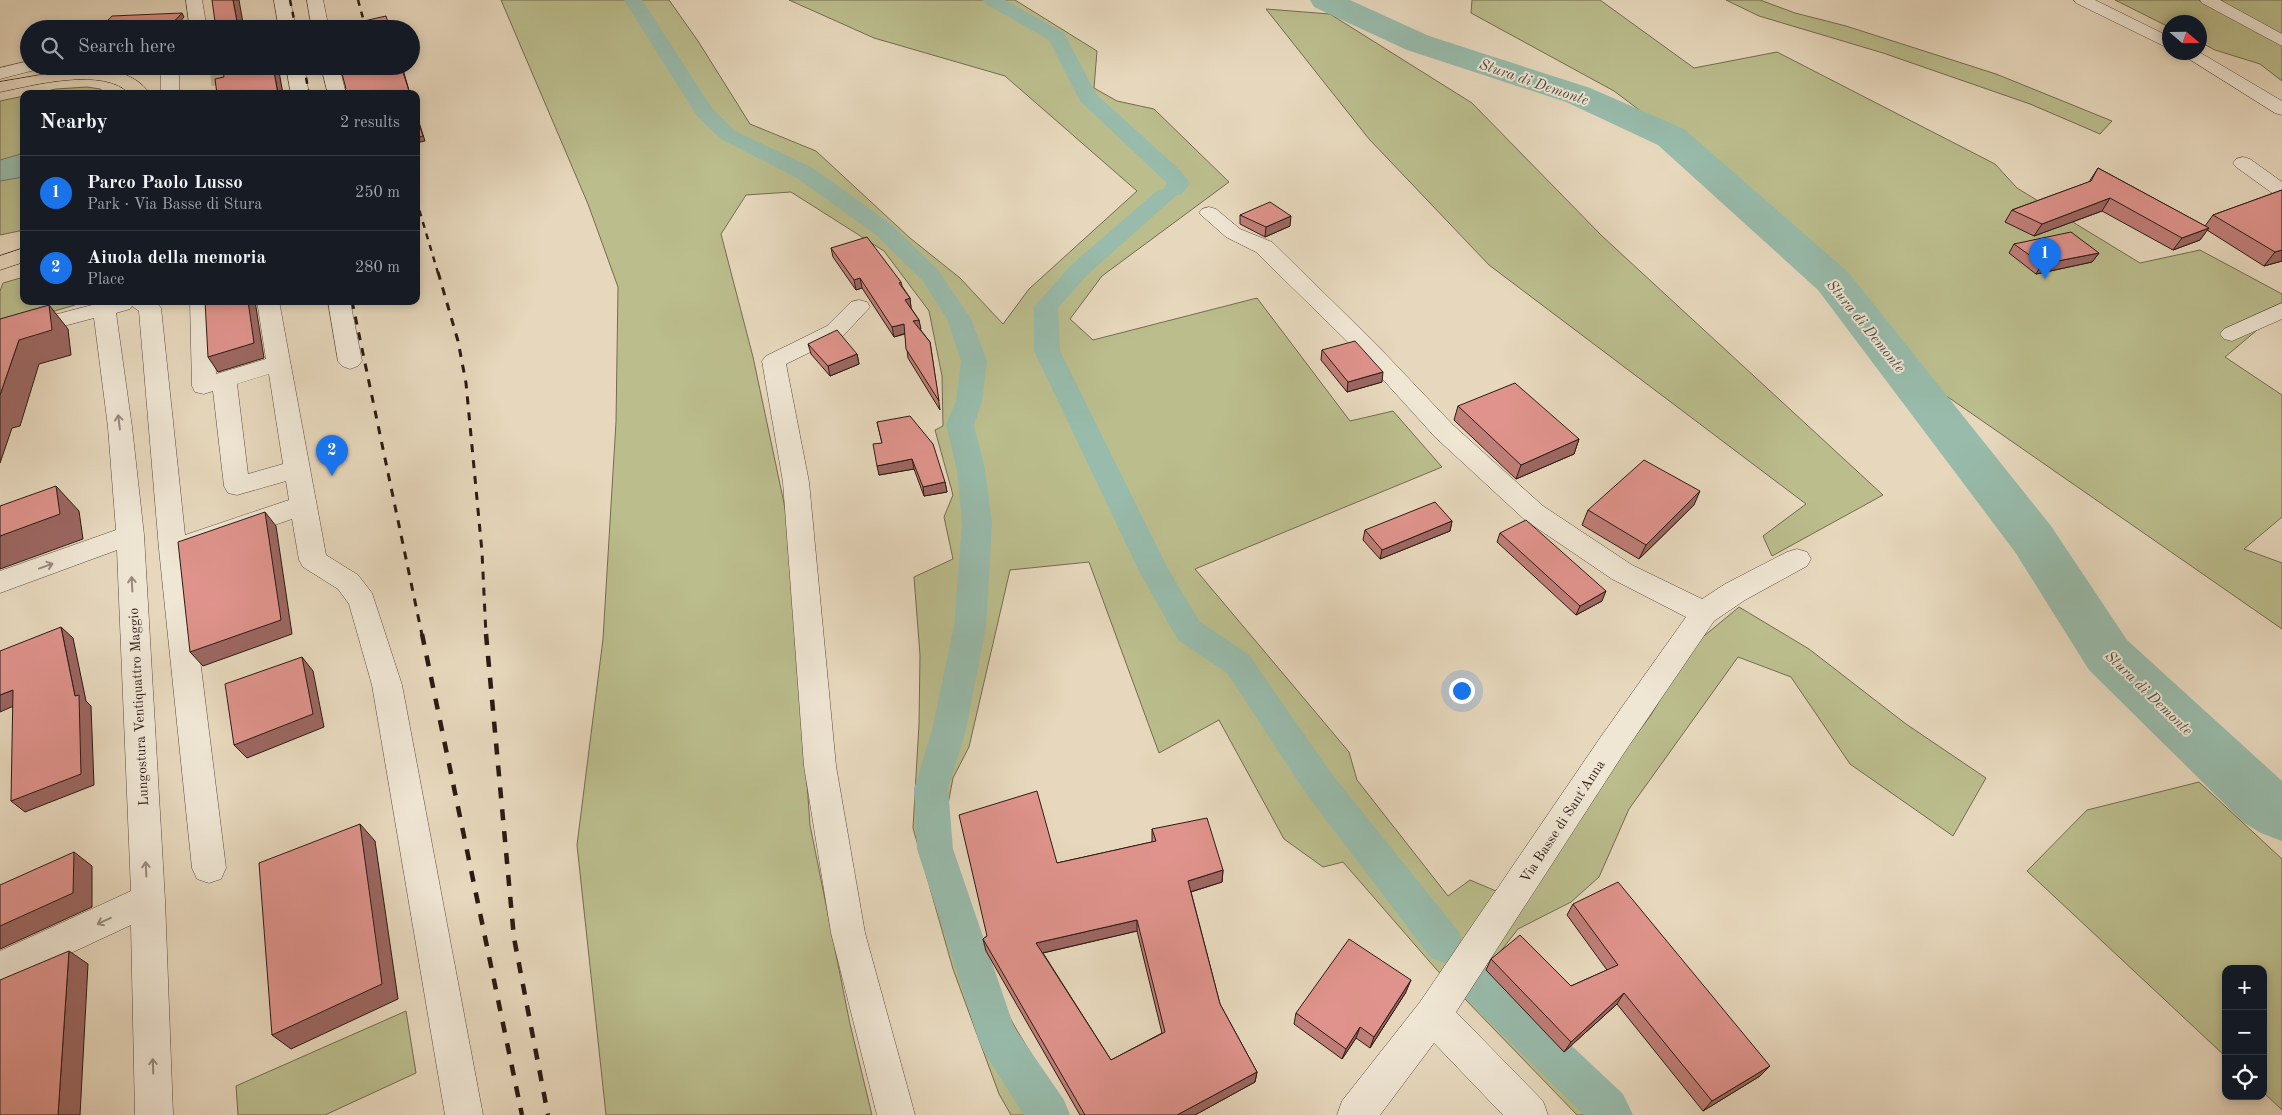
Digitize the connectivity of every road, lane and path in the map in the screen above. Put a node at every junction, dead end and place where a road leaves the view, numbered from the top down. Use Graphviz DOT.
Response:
graph roads {
  1 [pos="194,0"];
  2 [pos="282,0"];
  3 [pos="314,0"];
  4 [pos="2082,0"];
  5 [pos="2208,0"];
  6 [pos="2221,0"];
  7 [pos="197,20"];
  8 [pos="286,20"];
  9 [pos="319,20"];
  10 [pos="2282,25"];
  11 [pos="2162,40"];
  12 [pos="2282,41"];
  13 [pos="2199,60"];
  14 [pos="20,69"];
  15 [pos="0,75"];
  16 [pos="72,75"];
  17 [pos="107,75"];
  18 [pos="170,75"];
  19 [pos="297,75"];
  20 [pos="332,75"];
  21 [pos="0,87"];
  22 [pos="137,90"];
  23 [pos="170,90"];
  24 [pos="299,90"];
  25 [pos="336,90"];
  26 [pos="2282,109"];
  27 [pos="2243,163"];
  28 [pos="2282,191"];
  29 [pos="1209,213"];
  30 [pos="20,256"];
  31 [pos="0,263"];
  32 [pos="101,305"];
  33 [pos="104,305"];
  34 [pos="145,305"];
  35 [pos="201,305"];
  36 [pos="269,305"];
  37 [pos="340,305"];
  38 [pos="858,307"];
  39 [pos="2282,310"];
  40 [pos="2232,334"];
  41 [pos="0,336"];
  42 [pos="350,361"];
  43 [pos="280,364"];
  44 [pos="224,380"];
  45 [pos="297,469"];
  46 [pos="303,505"];
  47 [pos="130,535"];
  48 [pos="173,549"];
  49 [pos="1797,559"];
  50 [pos="0,582"];
  51 [pos="1704,613"];
  52 [pos="209,868"];
  53 [pos="148,900"];
  54 [pos="0,969"];
  55 [pos="1433,1015"];
  56 [pos="154,1115"];
  57 [pos="464,1115"];
  58 [pos="896,1115"];
  59 [pos="1356,1115"];
  60 [pos="1529,1115"];
  1 -- 7 [label="street"];
  2 -- 8 [label="street"];
  3 -- 9 [label="street"];
  4 -- 11 [label="street"];
  5 -- 12 [label="street"];
  6 -- 10 [label="street"];
  13 -- 26 [label="street"];
  14 -- 15 [label="street"];
  15 -- 16 [label="main road"];
  16 -- 21 [label="main road"];
  17 -- 22 [label="main road"];
  18 -- 23 [label="street"];
  19 -- 24 [label="street"];
  20 -- 25 [label="street"];
  27 -- 28 [label="street"];
  29 -- 51 [label="street"];
  30 -- 31 [label="main road"];
  32 -- 41 [label="street"];
  47 -- 33 [label="street, Lungostura Ventiquattro Maggio, one-way"];
  34 -- 48 [label="street"];
  35 -- 44 [label="street"];
  36 -- 43 [label="street"];
  37 -- 42 [label="street"];
  38 -- 58 [label="street"];
  39 -- 40 [label="street"];
  43 -- 44 [label="street"];
  43 -- 45 [label="street"];
  44 -- 45 [label="street"];
  45 -- 46 [label="street"];
  46 -- 48 [label="street"];
  46 -- 57 [label="street"];
  50 -- 47 [label="street, one-way"];
  53 -- 47 [label="street, Lungostura Ventiquattro Maggio, one-way"];
  48 -- 52 [label="street"];
  49 -- 51 [label="street, Via Basse di Sant'Anna"];
  51 -- 55 [label="street, Via Basse di Sant'Anna"];
  53 -- 54 [label="street, one-way"];
  56 -- 53 [label="street, Lungostura Ventiquattro Maggio, one-way"];
  55 -- 59 [label="street, Via Basse di Sant'Anna"];
  55 -- 60 [label="street"];
}
